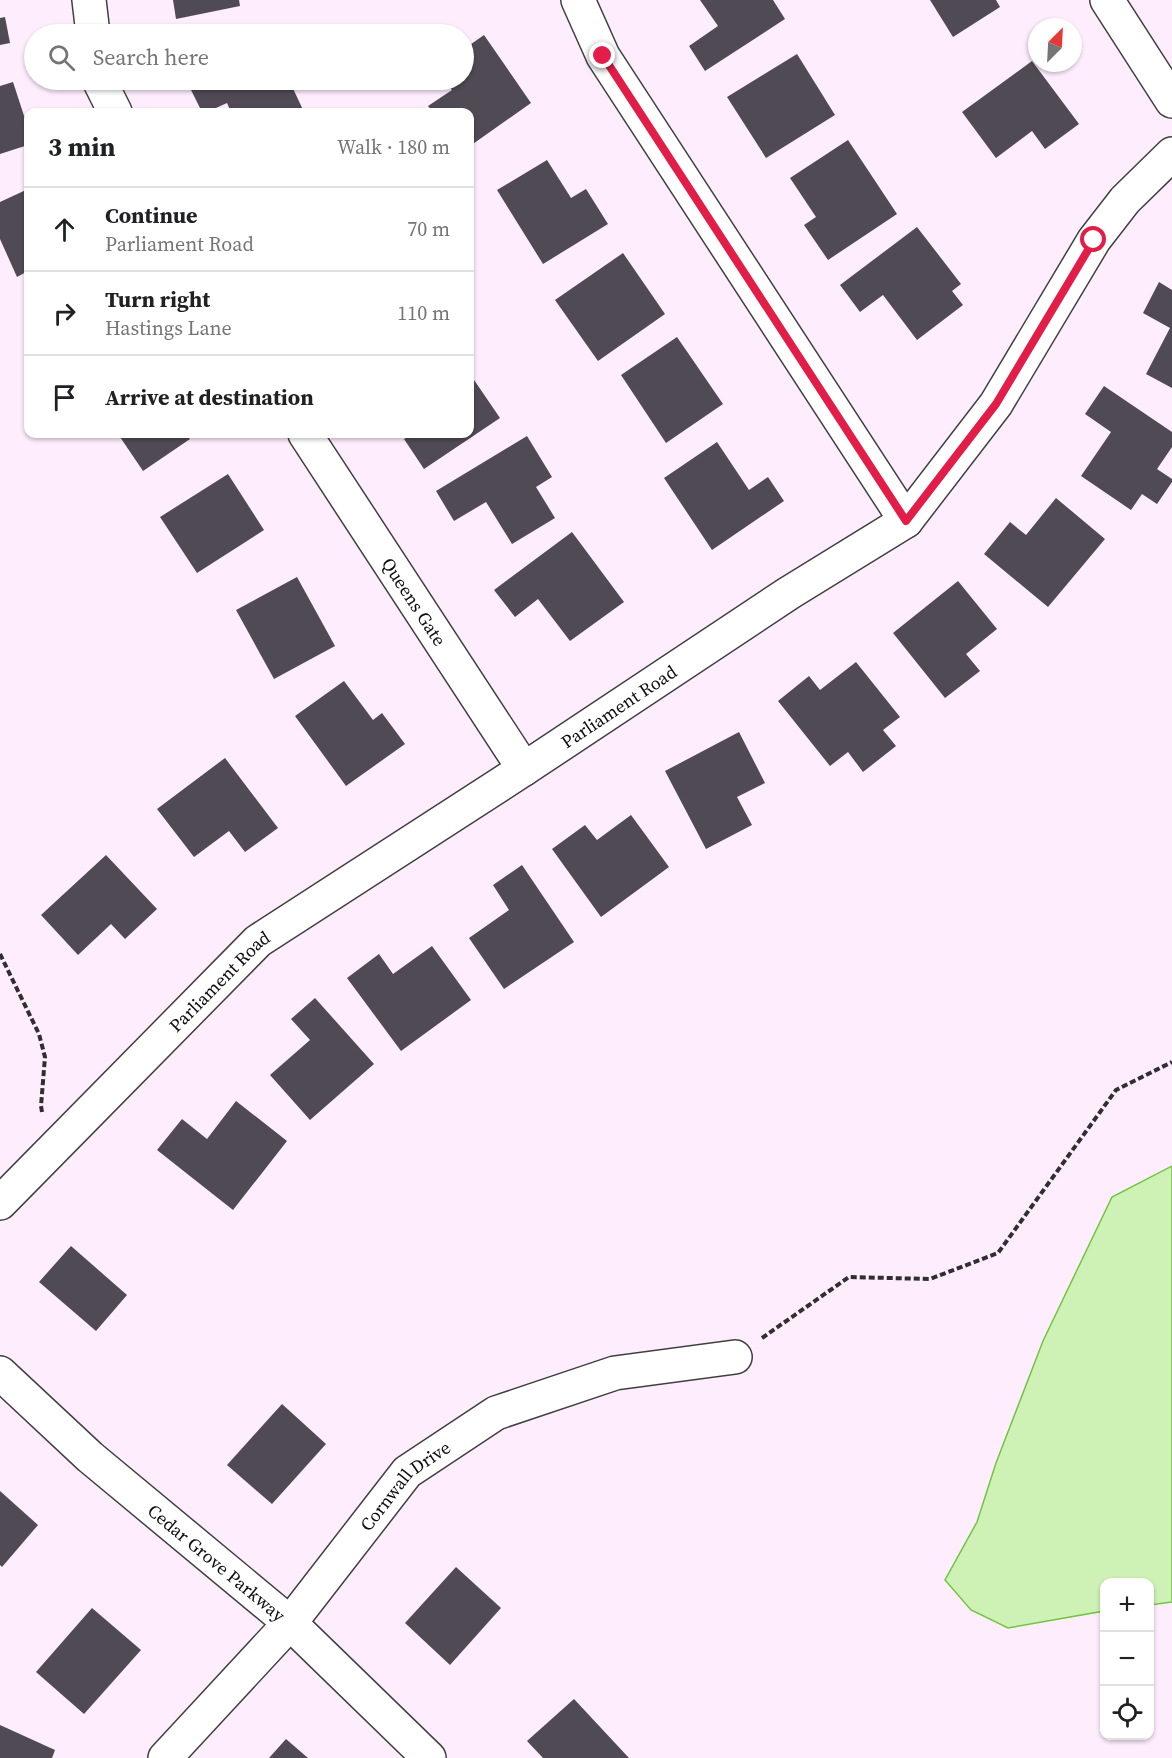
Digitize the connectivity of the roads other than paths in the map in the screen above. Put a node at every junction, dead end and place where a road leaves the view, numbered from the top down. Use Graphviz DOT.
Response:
graph roads {
  1 [pos="89,0"];
  2 [pos="578,0"];
  3 [pos="1107,0"];
  4 [pos="92,24"];
  5 [pos="104,90"];
  6 [pos="1172,101"];
  7 [pos="113,108"];
  8 [pos="1172,154"];
  9 [pos="308,438"];
  10 [pos="906,521"];
  11 [pos="524,769"];
  12 [pos="0,1203"];
  13 [pos="735,1357"];
  14 [pos="0,1373"];
  15 [pos="290,1623"];
  16 [pos="165,1758"];
  17 [pos="429,1758"];
  1 -- 4 [label="street"];
  2 -- 10 [label="street"];
  3 -- 6 [label="street"];
  5 -- 7 [label="street"];
  8 -- 10 [label="street, Parliament Road"];
  9 -- 11 [label="street, Queens Gate"];
  10 -- 11 [label="street, Parliament Road"];
  11 -- 12 [label="street, Parliament Road"];
  13 -- 15 [label="street, Cornwall Drive"];
  14 -- 15 [label="street, Cedar Grove Parkway"];
  15 -- 16 [label="street, Cornwall Drive"];
  15 -- 17 [label="street, Cedar Grove Parkway"];
}
